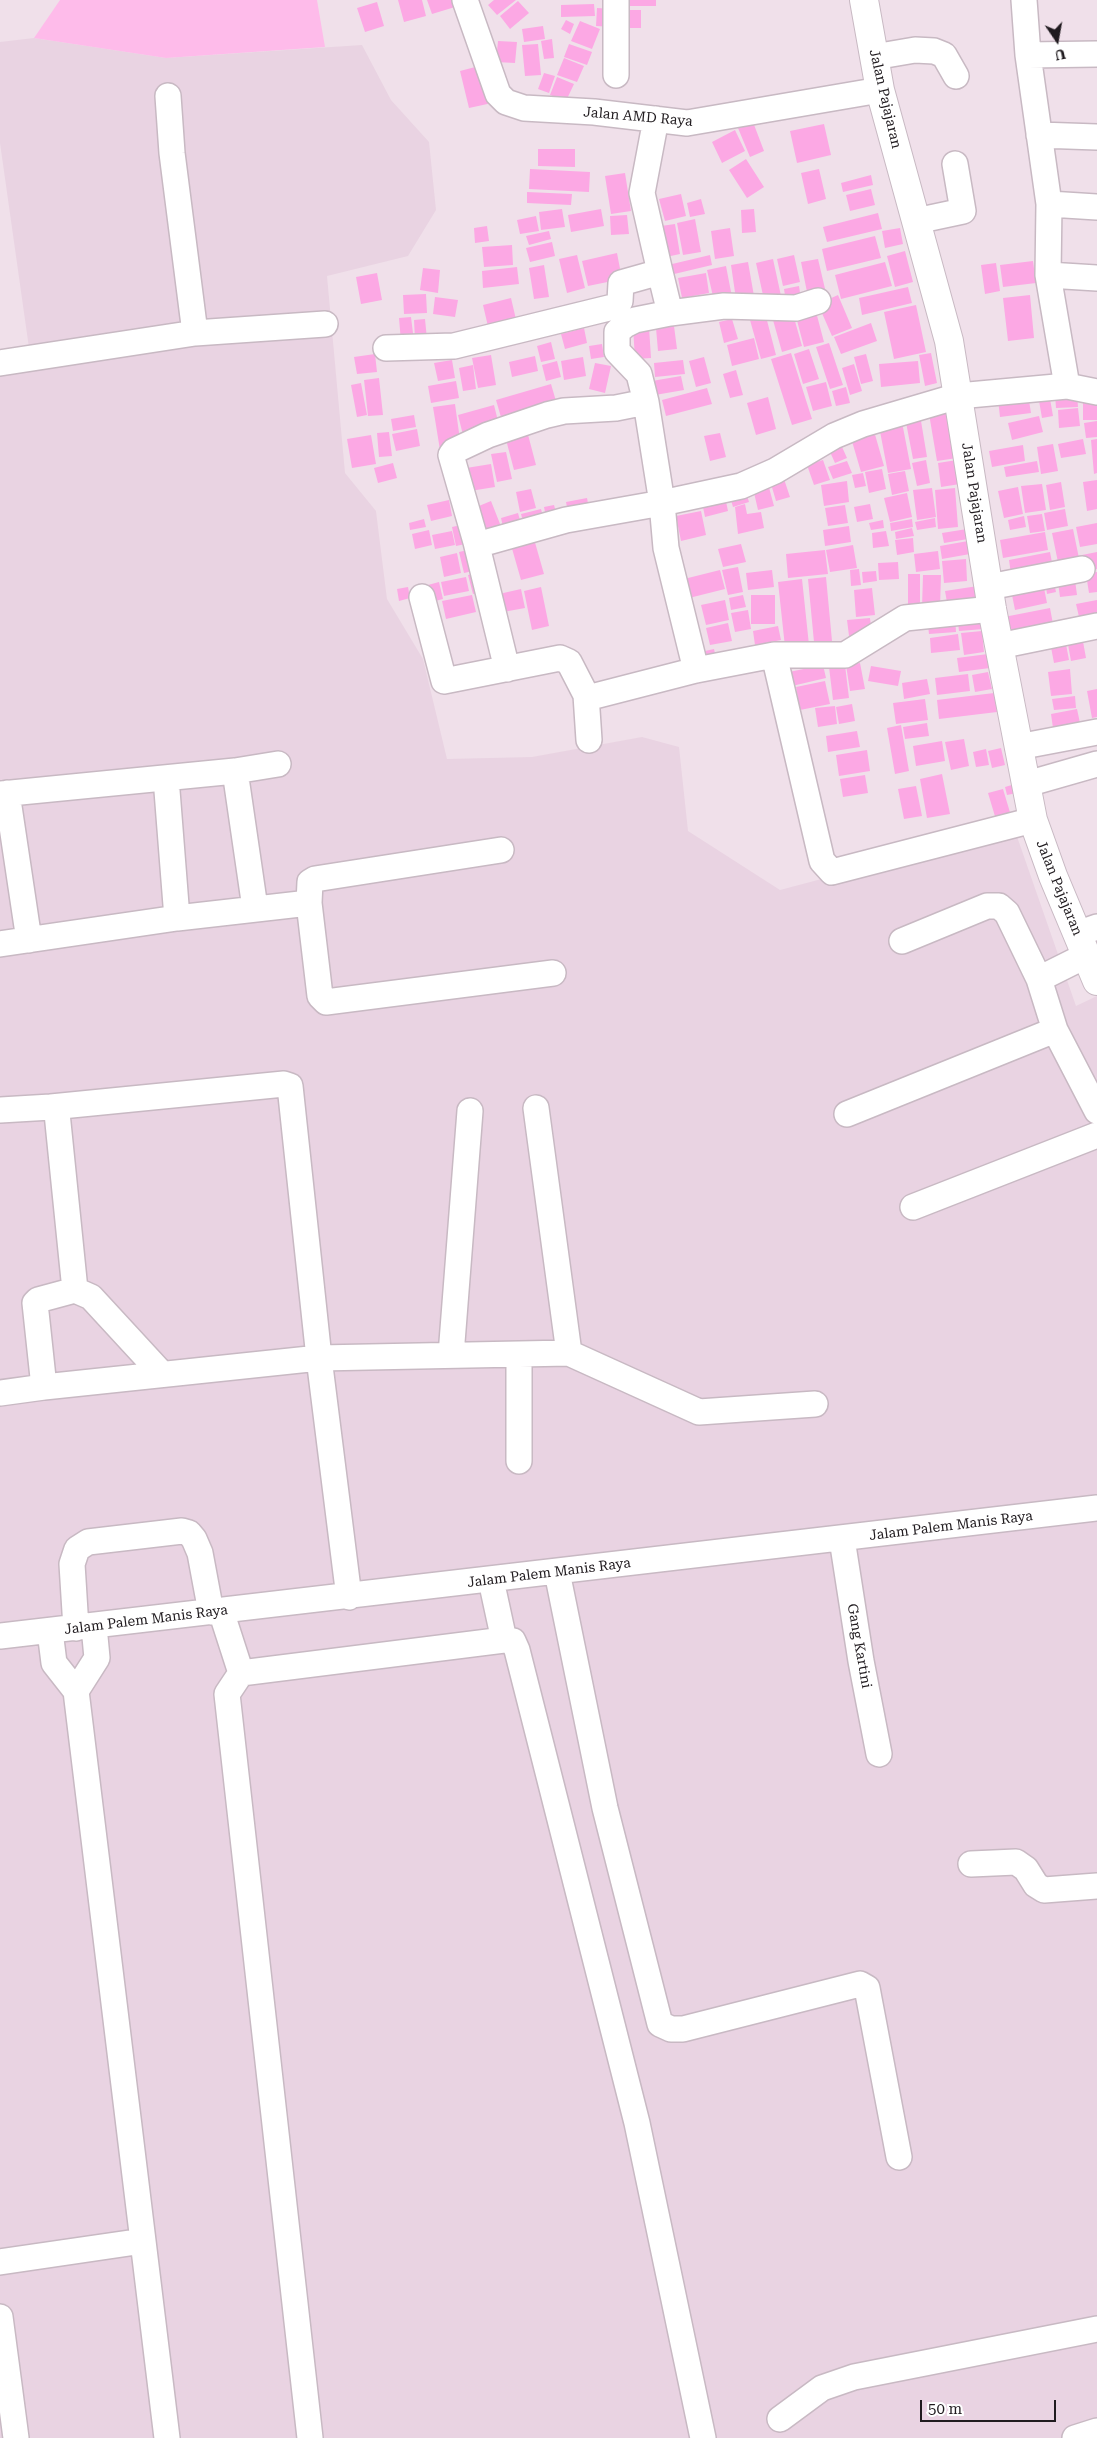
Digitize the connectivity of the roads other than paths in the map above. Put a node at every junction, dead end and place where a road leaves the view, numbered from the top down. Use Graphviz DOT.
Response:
graph roads {
  1 [pos="465,0"];
  2 [pos="616,0"];
  3 [pos="864,0"];
  4 [pos="1024,0"];
  5 [pos="1097,54"];
  6 [pos="1028,55"];
  7 [pos="874,57"];
  8 [pos="616,75"];
  9 [pos="956,76"];
  10 [pos="880,90"];
  11 [pos="168,96"];
  12 [pos="656,119"];
  13 [pos="1039,135"];
  14 [pos="1097,137"];
  15 [pos="955,164"];
  16 [pos="1049,204"];
  17 [pos="1097,207"];
  18 [pos="916,221"];
  19 [pos="660,272"];
  20 [pos="1048,275"];
  21 [pos="1097,278"];
  22 [pos="818,301"];
  23 [pos="670,313"];
  24 [pos="325,324"];
  25 [pos="195,333"];
  26 [pos="386,348"];
  27 [pos="0,363"];
  28 [pos="1067,386"];
  29 [pos="1097,392"];
  30 [pos="958,396"];
  31 [pos="646,402"];
  32 [pos="662,503"];
  33 [pos="477,544"];
  34 [pos="1082,569"];
  35 [pos="422,597"];
  36 [pos="990,598"];
  37 [pos="1097,626"];
  38 [pos="999,646"];
  39 [pos="774,655"];
  40 [pos="508,669"];
  41 [pos="696,670"];
  42 [pos="586,695"];
  43 [pos="1097,732"];
  44 [pos="589,740"];
  45 [pos="1018,748"];
  46 [pos="278,764"];
  47 [pos="1097,764"];
  48 [pos="235,772"];
  49 [pos="166,778"];
  50 [pos="1027,784"];
  51 [pos="3,793"];
  52 [pos="1033,820"];
  53 [pos="501,850"];
  54 [pos="309,902"];
  55 [pos="255,908"];
  56 [pos="177,918"];
  57 [pos="1087,938"];
  58 [pos="29,940"];
  59 [pos="902,941"];
  60 [pos="0,944"];
  61 [pos="553,973"];
  62 [pos="1039,979"];
  63 [pos="1097,981"];
  64 [pos="1055,1030"];
  65 [pos="1088,1073"];
  66 [pos="51,1107"];
  67 [pos="536,1108"];
  68 [pos="0,1110"];
  69 [pos="470,1111"];
  70 [pos="1097,1111"];
  71 [pos="847,1114"];
  72 [pos="1097,1136"];
  73 [pos="913,1207"];
  74 [pos="75,1290"];
  75 [pos="569,1353"];
  76 [pos="518,1354"];
  77 [pos="451,1355"];
  78 [pos="319,1358"];
  79 [pos="162,1374"];
  80 [pos="44,1387"];
  81 [pos="0,1393"];
  82 [pos="815,1404"];
  83 [pos="519,1462"];
  84 [pos="1097,1508"];
  85 [pos="842,1539"];
  86 [pos="558,1572"];
  87 [pos="491,1580"];
  88 [pos="349,1597"];
  89 [pos="216,1612"];
  90 [pos="85,1627"];
  91 [pos="50,1631"];
  92 [pos="0,1636"];
  93 [pos="504,1640"];
  94 [pos="241,1673"];
  95 [pos="76,1691"];
  96 [pos="879,1754"];
  97 [pos="971,1864"];
  98 [pos="1097,1886"];
  99 [pos="899,2157"];
  100 [pos="143,2241"];
  101 [pos="0,2262"];
  102 [pos="0,2317"];
  103 [pos="1097,2329"];
  104 [pos="780,2419"];
  105 [pos="1097,2430"];
  106 [pos="16,2438"];
  107 [pos="167,2438"];
  108 [pos="310,2438"];
  109 [pos="703,2438"];
  110 [pos="1075,2438"];
  1 -- 12 [label="street, Jalan AMD Raya"];
  2 -- 8 [label="street"];
  3 -- 7 [label="main road, Jalan Pajajaran"];
  4 -- 6 [label="street"];
  5 -- 6 [label="street"];
  6 -- 13 [label="street"];
  7 -- 9 [label="street"];
  7 -- 10 [label="main road, Jalan Pajajaran"];
  10 -- 12 [label="street, Jalan AMD Raya"];
  10 -- 18 [label="main road, Jalan Pajajaran"];
  11 -- 25 [label="street"];
  12 -- 19 [label="street"];
  13 -- 14 [label="street"];
  13 -- 16 [label="street"];
  15 -- 18 [label="street"];
  16 -- 17 [label="street"];
  16 -- 20 [label="street"];
  18 -- 30 [label="main road, Jalan Pajajaran"];
  19 -- 23 [label="street"];
  19 -- 26 [label="street"];
  20 -- 21 [label="street"];
  20 -- 28 [label="street"];
  22 -- 23 [label="street"];
  23 -- 31 [label="street"];
  24 -- 25 [label="street"];
  25 -- 27 [label="street"];
  28 -- 29 [label="street"];
  28 -- 30 [label="street"];
  30 -- 32 [label="street"];
  30 -- 36 [label="main road, Jalan Pajajaran"];
  31 -- 32 [label="street"];
  31 -- 33 [label="street"];
  32 -- 33 [label="street"];
  32 -- 41 [label="street"];
  33 -- 40 [label="street"];
  34 -- 36 [label="street"];
  35 -- 40 [label="street"];
  36 -- 38 [label="main road, Jalan Pajajaran"];
  36 -- 39 [label="street"];
  37 -- 38 [label="street"];
  38 -- 45 [label="main road, Jalan Pajajaran"];
  39 -- 41 [label="street"];
  39 -- 52 [label="street"];
  40 -- 42 [label="street"];
  41 -- 42 [label="street"];
  42 -- 44 [label="street"];
  43 -- 45 [label="street"];
  45 -- 50 [label="main road, Jalan Pajajaran"];
  46 -- 48 [label="street"];
  47 -- 50 [label="street"];
  48 -- 49 [label="street"];
  48 -- 55 [label="street"];
  49 -- 51 [label="street"];
  49 -- 56 [label="street"];
  50 -- 52 [label="main road, Jalan Pajajaran"];
  51 -- 58 [label="street"];
  52 -- 57 [label="main road, Jalan Pajajaran"];
  53 -- 54 [label="street"];
  54 -- 55 [label="street"];
  54 -- 61 [label="street"];
  55 -- 56 [label="street"];
  56 -- 58 [label="street"];
  57 -- 62 [label="street"];
  57 -- 63 [label="main road, Jalan Pajajaran"];
  58 -- 60 [label="street"];
  59 -- 62 [label="street"];
  62 -- 64 [label="street"];
  64 -- 65 [label="street"];
  64 -- 71 [label="street"];
  65 -- 70 [label="street"];
  66 -- 68 [label="street"];
  66 -- 74 [label="street"];
  66 -- 78 [label="street"];
  67 -- 75 [label="street"];
  69 -- 77 [label="street"];
  72 -- 73 [label="street"];
  74 -- 79 [label="street"];
  74 -- 80 [label="street"];
  75 -- 76 [label="street"];
  75 -- 82 [label="street"];
  76 -- 77 [label="street"];
  76 -- 83 [label="street"];
  77 -- 78 [label="street"];
  78 -- 79 [label="street"];
  78 -- 88 [label="street"];
  79 -- 80 [label="street"];
  80 -- 81 [label="street"];
  84 -- 85 [label="street, Jalam Palem Manis Raya"];
  85 -- 86 [label="street, Jalam Palem Manis Raya"];
  85 -- 96 [label="street, Gang Kartini"];
  86 -- 87 [label="street, Jalam Palem Manis Raya"];
  86 -- 99 [label="street"];
  87 -- 88 [label="street, Jalam Palem Manis Raya"];
  87 -- 93 [label="street"];
  88 -- 89 [label="street, Jalam Palem Manis Raya"];
  89 -- 90 [label="street, Jalam Palem Manis Raya"];
  89 -- 90 [label="street"];
  89 -- 94 [label="street"];
  90 -- 91 [label="street, Jalam Palem Manis Raya"];
  90 -- 95 [label="street"];
  91 -- 92 [label="street, Jalam Palem Manis Raya"];
  91 -- 95 [label="street"];
  93 -- 94 [label="street"];
  93 -- 109 [label="street"];
  94 -- 108 [label="street"];
  95 -- 100 [label="street"];
  97 -- 98 [label="street"];
  100 -- 101 [label="street"];
  100 -- 107 [label="street"];
  102 -- 106 [label="street"];
  103 -- 104 [label="street"];
  105 -- 110 [label="street"];
}
